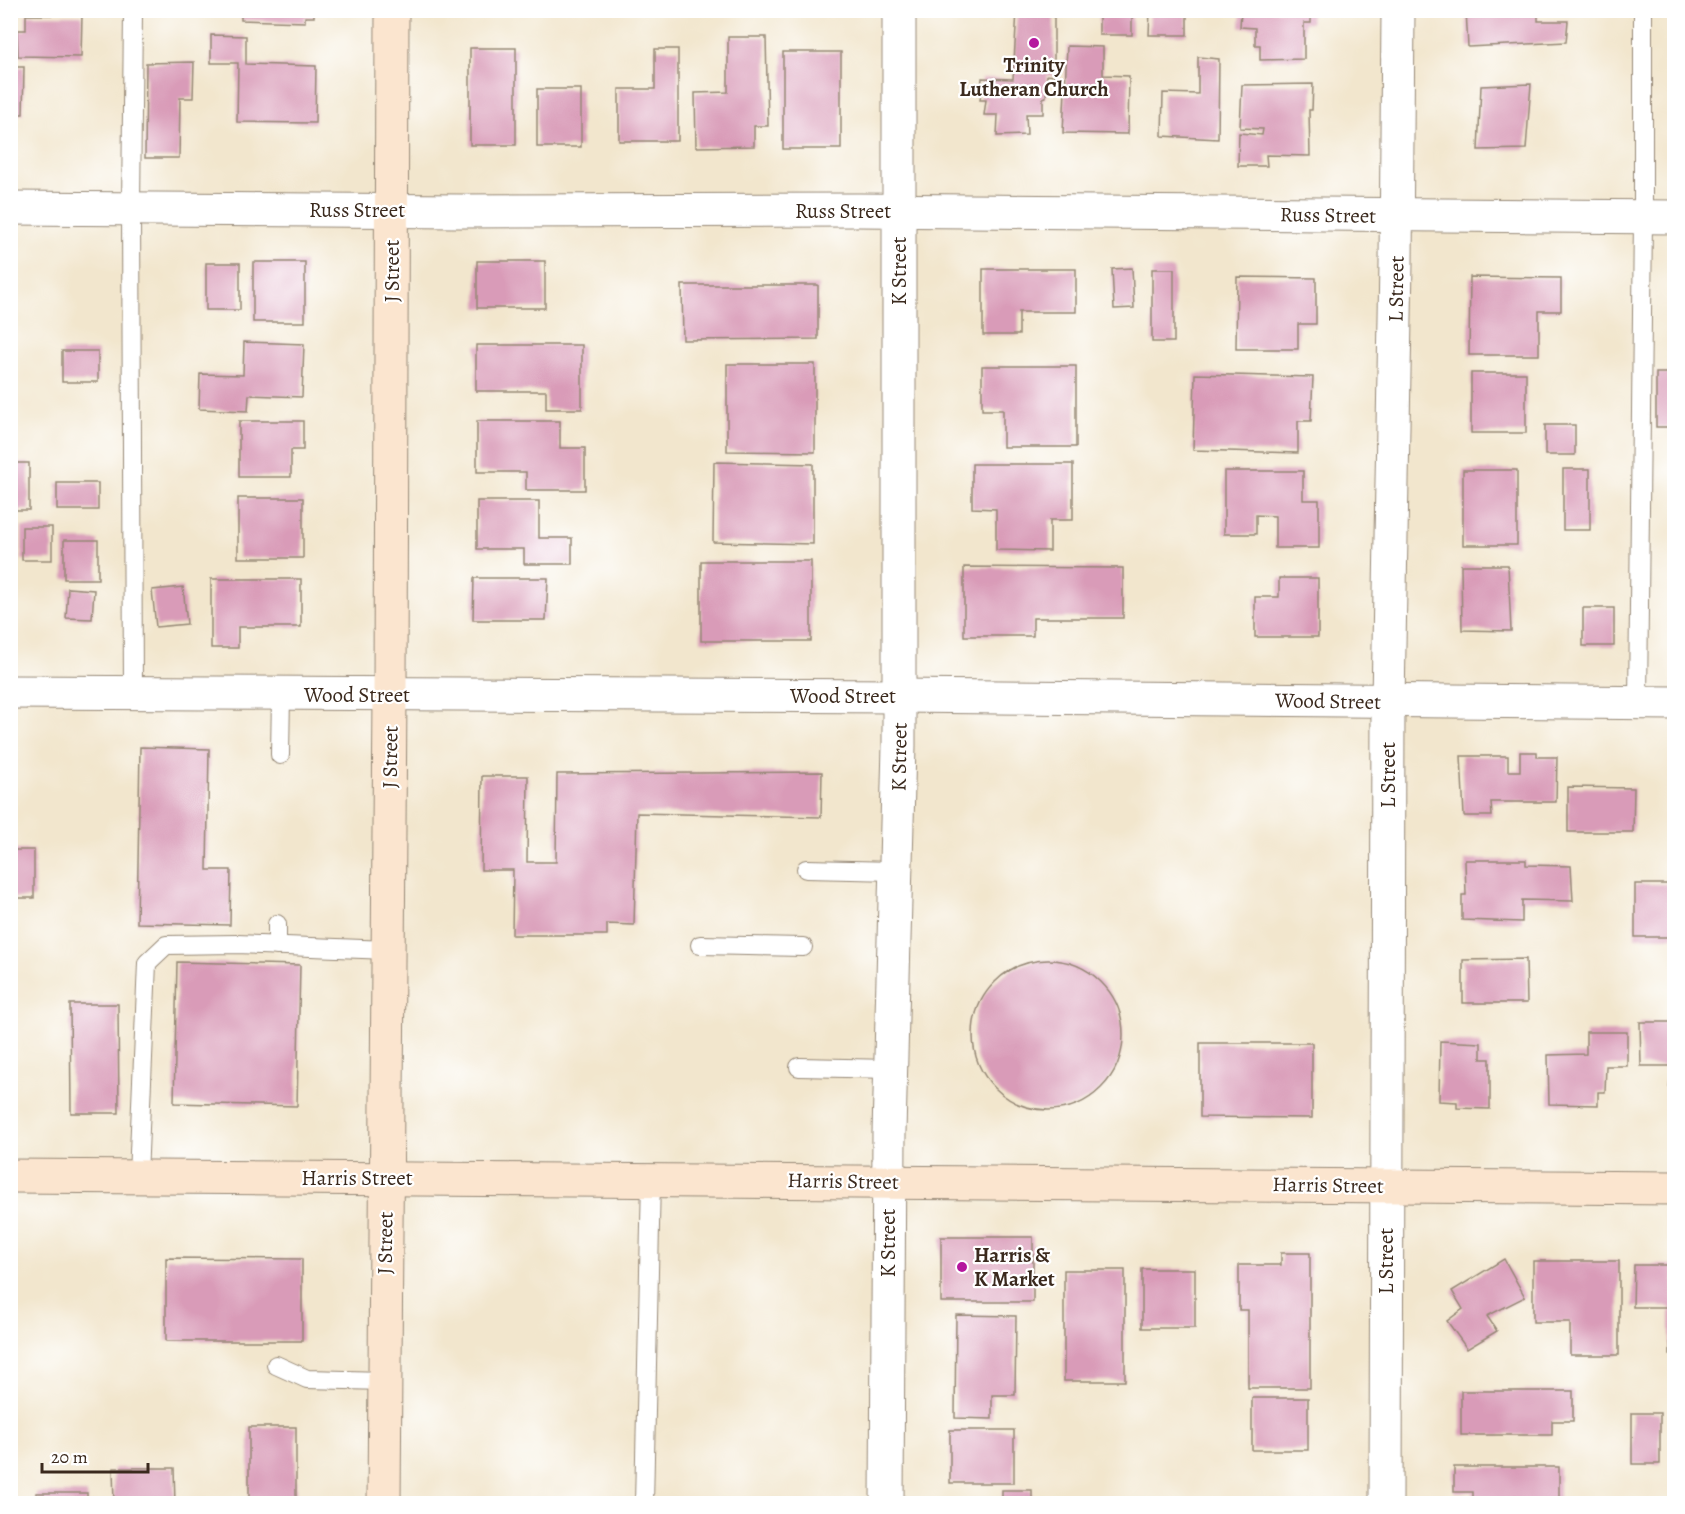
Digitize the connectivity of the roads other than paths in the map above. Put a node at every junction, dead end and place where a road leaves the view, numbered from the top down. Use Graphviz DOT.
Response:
graph roads {
  1 [pos="133,10"];
  2 [pos="392,10"];
  3 [pos="899,10"];
  4 [pos="1398,10"];
  5 [pos="1643,10"];
  6 [pos="10,208"];
  7 [pos="131,208"];
  8 [pos="392,210"];
  9 [pos="899,211"];
  10 [pos="1396,215"];
  11 [pos="1659,217"];
  12 [pos="10,692"];
  13 [pos="133,693"];
  14 [pos="280,694"];
  15 [pos="390,695"];
  16 [pos="899,696"];
  17 [pos="1388,701"];
  18 [pos="1638,703"];
  19 [pos="1674,703"];
  20 [pos="280,755"];
  21 [pos="806,869"];
  22 [pos="896,871"];
  23 [pos="278,924"];
  24 [pos="700,945"];
  25 [pos="277,946"];
  26 [pos="803,948"];
  27 [pos="387,950"];
  28 [pos="799,1067"];
  29 [pos="891,1069"];
  30 [pos="10,1176"];
  31 [pos="138,1176"];
  32 [pos="386,1178"];
  33 [pos="651,1179"];
  34 [pos="889,1181"];
  35 [pos="1387,1186"];
  36 [pos="1674,1188"];
  37 [pos="276,1365"];
  38 [pos="384,1381"];
  39 [pos="384,1503"];
  40 [pos="644,1503"];
  41 [pos="887,1503"];
  42 [pos="1386,1503"];
  1 -- 7 [label="lane"];
  2 -- 8 [label="main road, J Street"];
  3 -- 9 [label="street, K Street"];
  4 -- 10 [label="street, L Street"];
  5 -- 11 [label="lane"];
  6 -- 7 [label="street, Russ Street"];
  7 -- 8 [label="street, Russ Street"];
  7 -- 13 [label="lane"];
  8 -- 9 [label="street, Russ Street"];
  8 -- 15 [label="main road, J Street"];
  9 -- 10 [label="street, Russ Street"];
  9 -- 16 [label="street, K Street"];
  10 -- 11 [label="street, Russ Street"];
  10 -- 17 [label="street, L Street"];
  11 -- 18 [label="lane"];
  12 -- 13 [label="street, Wood Street"];
  13 -- 14 [label="street, Wood Street"];
  14 -- 15 [label="street, Wood Street"];
  14 -- 20 [label="lane"];
  15 -- 16 [label="street, Wood Street"];
  15 -- 27 [label="main road, J Street"];
  16 -- 17 [label="street, Wood Street"];
  16 -- 22 [label="street, K Street"];
  17 -- 18 [label="street, Wood Street"];
  17 -- 35 [label="street, L Street"];
  18 -- 19 [label="street, Wood Street"];
  21 -- 22 [label="lane"];
  22 -- 29 [label="street, K Street"];
  23 -- 25 [label="lane"];
  24 -- 26 [label="lane"];
  25 -- 27 [label="lane"];
  25 -- 31 [label="lane"];
  27 -- 32 [label="main road, J Street"];
  28 -- 29 [label="lane"];
  29 -- 34 [label="street, K Street"];
  30 -- 31 [label="main road, Harris Street"];
  31 -- 32 [label="main road, Harris Street"];
  32 -- 33 [label="main road, Harris Street"];
  32 -- 38 [label="main road, J Street"];
  33 -- 34 [label="main road, Harris Street"];
  33 -- 40 [label="lane"];
  34 -- 35 [label="main road, Harris Street"];
  34 -- 41 [label="street, K Street"];
  35 -- 36 [label="main road, Harris Street"];
  35 -- 42 [label="street, L Street"];
  37 -- 38 [label="lane"];
  38 -- 39 [label="main road, J Street"];
}
